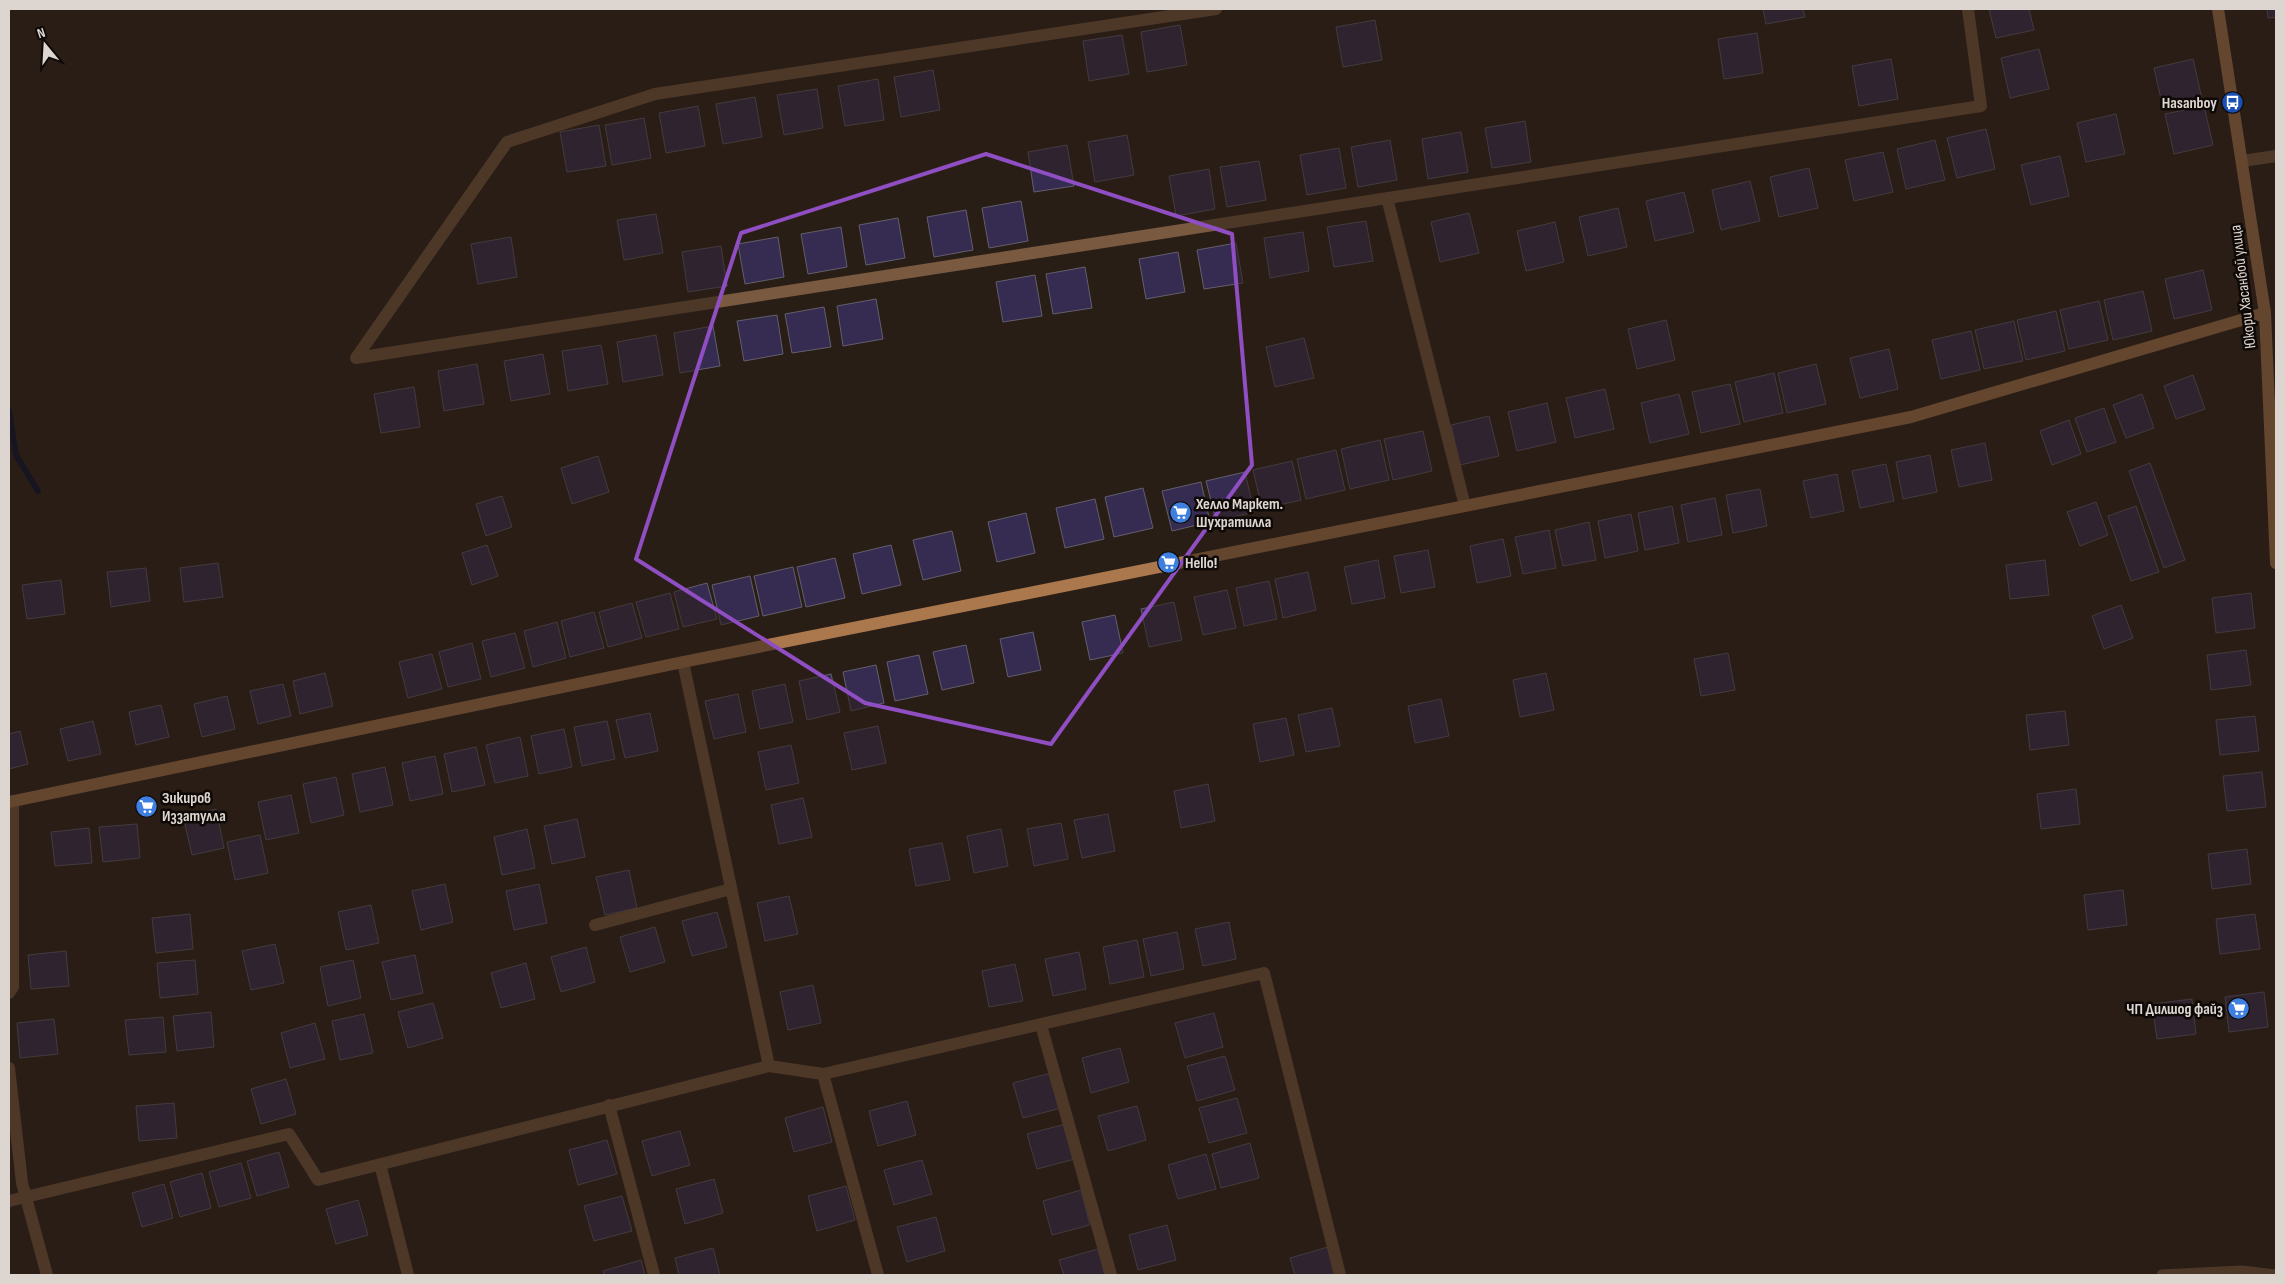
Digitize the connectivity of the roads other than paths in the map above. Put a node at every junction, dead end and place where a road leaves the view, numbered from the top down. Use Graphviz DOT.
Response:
graph roads {
  1 [pos="1216,9"];
  2 [pos="1968,9"];
  3 [pos="2218,9"];
  4 [pos="2276,156"];
  5 [pos="2242,161"];
  6 [pos="1387,198"];
  7 [pos="2265,312"];
  8 [pos="1465,506"];
  9 [pos="2276,563"];
  10 [pos="683,662"];
  11 [pos="11,801"];
  12 [pos="731,889"];
  13 [pos="594,925"];
  14 [pos="9,993"];
  15 [pos="1041,1025"];
  16 [pos="769,1066"];
  17 [pos="9,1068"];
  18 [pos="823,1074"];
  19 [pos="609,1105"];
  20 [pos="380,1164"];
  21 [pos="26,1196"];
  22 [pos="9,1201"];
  23 [pos="47,1275"];
  24 [pos="408,1275"];
  25 [pos="654,1275"];
  26 [pos="878,1275"];
  27 [pos="1111,1275"];
  28 [pos="1340,1275"];
  29 [pos="2162,1275"];
  30 [pos="2276,1275"];
  1 -- 6 [label="street"];
  2 -- 6 [label="street"];
  3 -- 5 [label="street, Юкори Хасанбой улица"];
  4 -- 5 [label="street"];
  5 -- 7 [label="street, Юкори Хасанбой улица"];
  6 -- 8 [label="street"];
  7 -- 8 [label="street"];
  7 -- 9 [label="street, Юкори Хасанбой улица"];
  8 -- 10 [label="street"];
  10 -- 11 [label="street"];
  10 -- 12 [label="street"];
  11 -- 14 [label="street"];
  12 -- 13 [label="street"];
  12 -- 16 [label="street"];
  15 -- 18 [label="street"];
  15 -- 27 [label="street"];
  15 -- 28 [label="street"];
  16 -- 18 [label="street"];
  16 -- 19 [label="street"];
  17 -- 21 [label="street"];
  18 -- 26 [label="street"];
  19 -- 20 [label="street"];
  19 -- 25 [label="street"];
  20 -- 21 [label="street"];
  20 -- 24 [label="street"];
  21 -- 22 [label="street"];
  21 -- 23 [label="street"];
  29 -- 30 [label="lane"];
}
